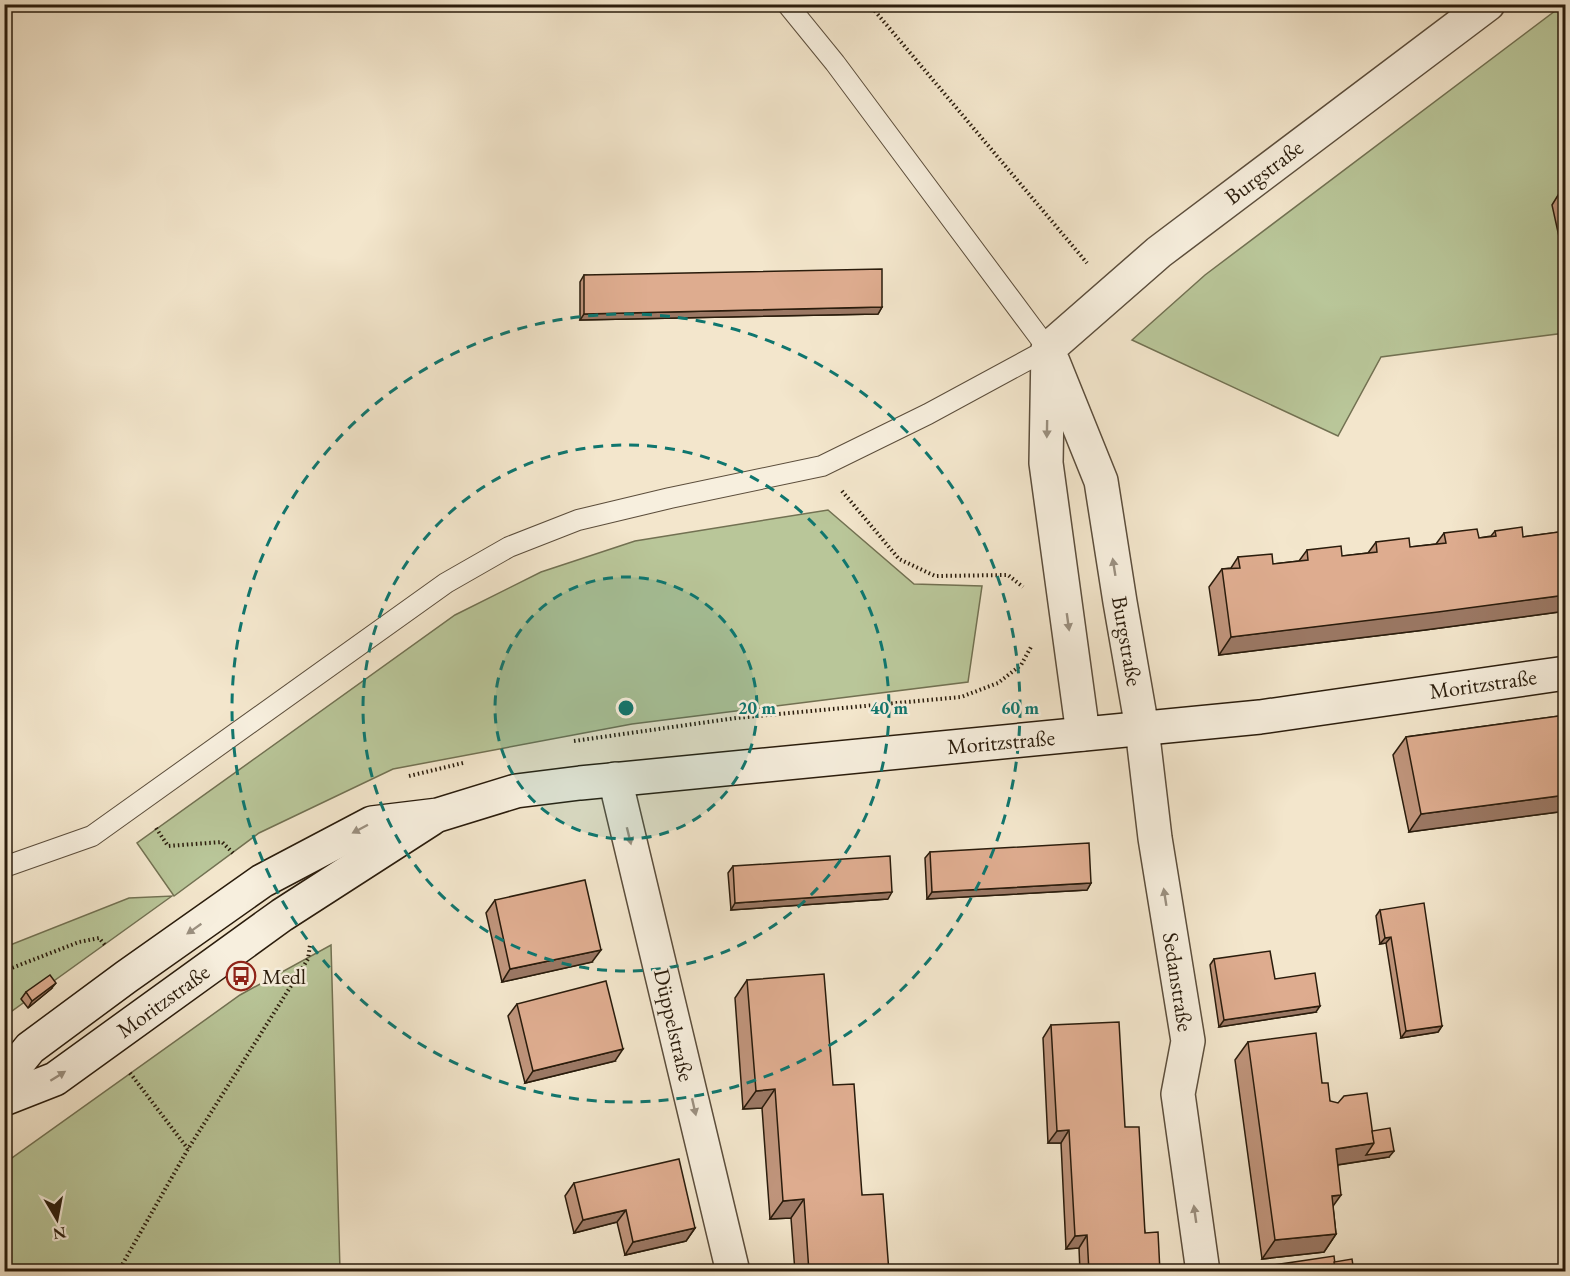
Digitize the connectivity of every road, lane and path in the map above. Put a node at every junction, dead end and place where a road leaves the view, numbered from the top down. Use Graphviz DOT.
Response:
graph roads {
  1 [pos="787,4"];
  2 [pos="869,4"];
  3 [pos="1488,4"];
  4 [pos="1112,293"];
  5 [pos="1048,349"];
  6 [pos="822,466"];
  7 [pos="1066,611"];
  8 [pos="1566,673"];
  9 [pos="1142,728"];
  10 [pos="1083,734"];
  11 [pos="615,779"];
  12 [pos="438,815"];
  13 [pos="222,842"];
  14 [pos="168,846"];
  15 [pos="4,867"];
  16 [pos="315,894"];
  17 [pos="4,971"];
  18 [pos="126,977"];
  19 [pos="106,1042"];
  20 [pos="4,1080"];
  21 [pos="4,1099"];
  22 [pos="188,1149"];
  23 [pos="118,1272"];
  24 [pos="733,1272"];
  25 [pos="1203,1272"];
  1 -- 5 [label="lane"];
  2 -- 4 [label="path"];
  3 -- 4 [label="street, Burgstraße"];
  4 -- 5 [label="street, Burgstraße"];
  5 -- 6 [label="lane"];
  5 -- 7 [label="street, one-way"];
  9 -- 5 [label="street, Burgstraße, one-way"];
  6 -- 7 [label="path"];
  6 -- 15 [label="lane"];
  7 -- 10 [label="street, one-way"];
  8 -- 9 [label="street, Moritzstraße"];
  9 -- 10 [label="street, Moritzstraße"];
  25 -- 9 [label="street, Sedanstraße, one-way"];
  10 -- 11 [label="street, Moritzstraße"];
  11 -- 12 [label="street, Moritzstraße"];
  11 -- 24 [label="street, Düppelstraße, one-way"];
  12 -- 16 [label="street, Moritzstraße"];
  12 -- 18 [label="street, Moritzstraße, one-way"];
  13 -- 14 [label="path"];
  16 -- 19 [label="street, Moritzstraße"];
  16 -- 22 [label="path"];
  17 -- 18 [label="path"];
  18 -- 20 [label="street, Moritzstraße"];
  21 -- 19 [label="street, Moritzstraße, one-way"];
  19 -- 22 [label="path"];
  22 -- 23 [label="path"];
}
